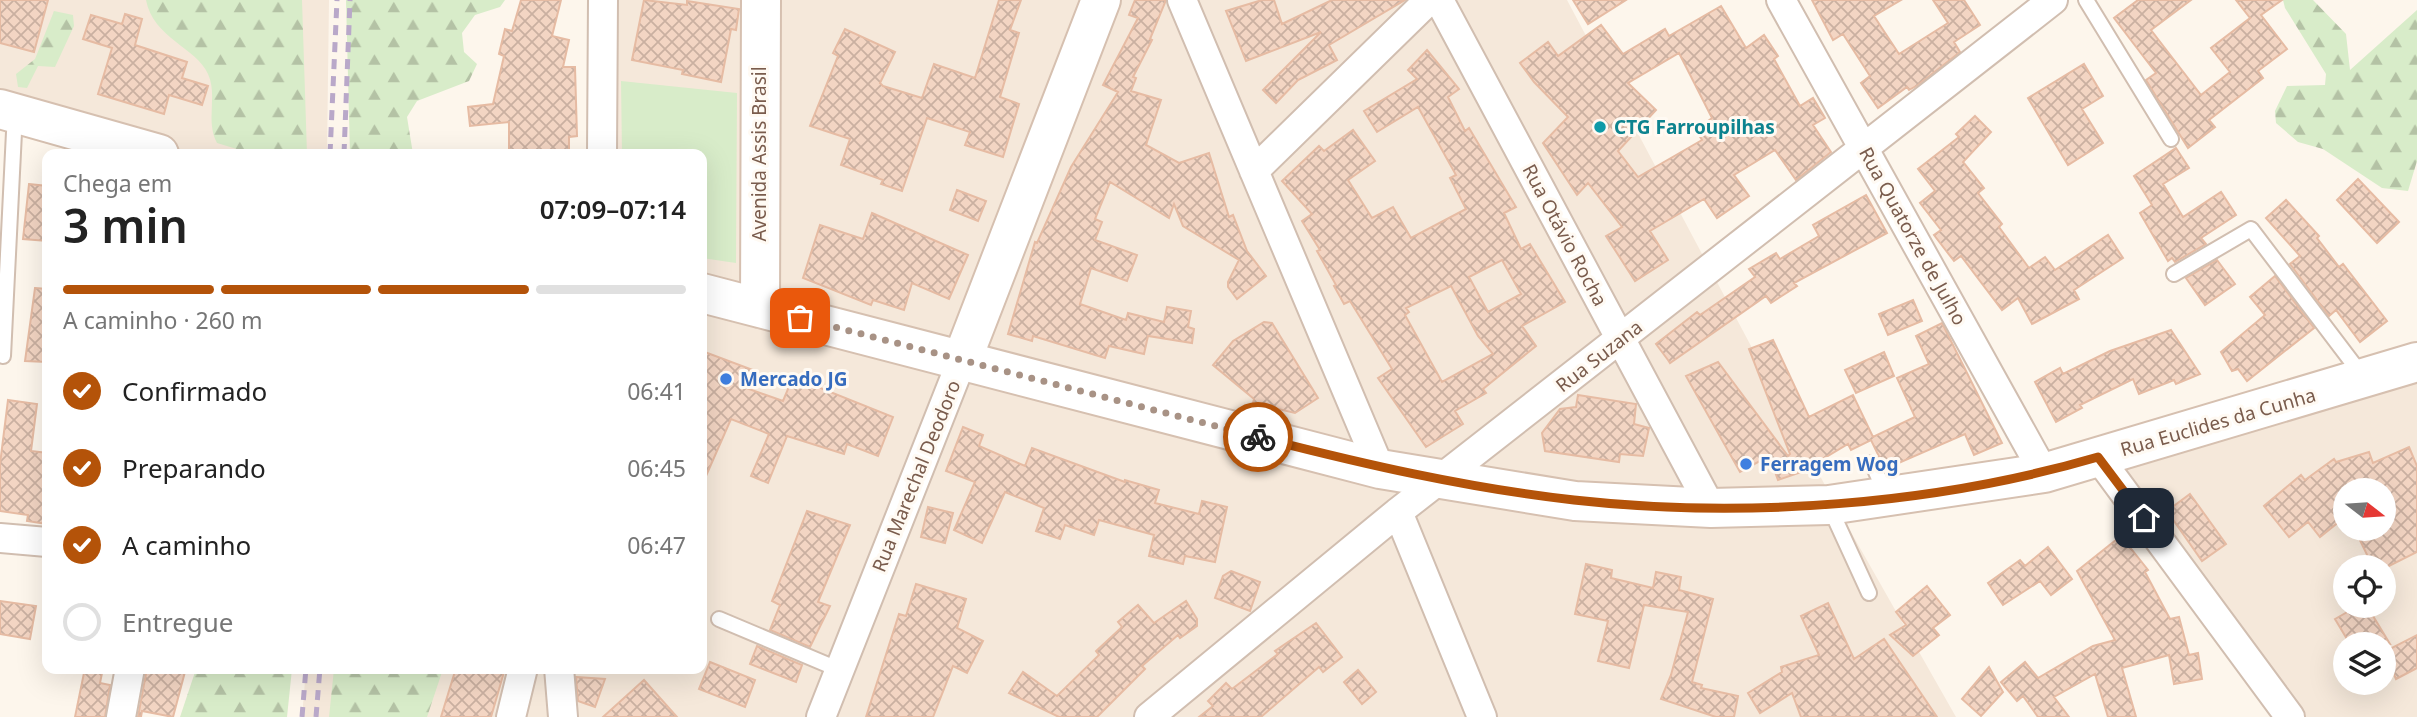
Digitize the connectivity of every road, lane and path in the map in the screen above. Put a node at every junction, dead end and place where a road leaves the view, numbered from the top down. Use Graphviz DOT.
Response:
graph roads {
  1 [pos="603,0"];
  2 [pos="761,0"];
  3 [pos="1101,0"];
  4 [pos="1182,0"];
  5 [pos="1429,0"];
  6 [pos="1439,0"];
  7 [pos="1781,0"];
  8 [pos="2053,0"];
  9 [pos="2086,0"];
  10 [pos="5,125"];
  11 [pos="2171,139"];
  12 [pos="1864,148"];
  13 [pos="140,149"];
  14 [pos="602,149"];
  15 [pos="1254,170"];
  16 [pos="2174,274"];
  17 [pos="707,294"];
  18 [pos="760,308"];
  19 [pos="1621,338"];
  20 [pos="3,356"];
  21 [pos="962,360"];
  22 [pos="2417,362"];
  23 [pos="2365,379"];
  24 [pos="2098,457"];
  25 [pos="1872,463"];
  26 [pos="1380,469"];
  27 [pos="2044,473"];
  28 [pos="1439,480"];
  29 [pos="1887,498"];
  30 [pos="1829,505"];
  31 [pos="1711,508"];
  32 [pos="1398,512"];
  33 [pos="0,538"];
  34 [pos="42,542"];
  35 [pos="1869,593"];
  36 [pos="719,619"];
  37 [pos="840,670"];
  38 [pos="129,674"];
  39 [pos="522,674"];
  40 [pos="559,674"];
  41 [pos="1166,712"];
  42 [pos="121,717"];
  43 [pos="511,717"];
  44 [pos="563,717"];
  45 [pos="821,717"];
  46 [pos="1482,717"];
  47 [pos="2290,717"];
  1 -- 14 [label="street"];
  2 -- 18 [label="main road, Avenida Assis Brasil"];
  3 -- 21 [label="main road, Rua Marechal Deodoro"];
  4 -- 15 [label="street"];
  5 -- 15 [label="street"];
  6 -- 19 [label="street, Rua Otávio Rocha"];
  7 -- 12 [label="street, Rua Quatorze de Julho"];
  8 -- 12 [label="street, Rua Suzana"];
  9 -- 11 [label="lane"];
  10 -- 13 [label="main road"];
  10 -- 20 [label="lane"];
  12 -- 19 [label="street, Rua Suzana"];
  12 -- 27 [label="street, Rua Quatorze de Julho"];
  15 -- 26 [label="street"];
  16 -- 23 [label="lane"];
  17 -- 18 [label="main road, Rua Euclides da Cunha"];
  18 -- 21 [label="main road, Rua Euclides da Cunha"];
  19 -- 28 [label="street, Rua Suzana"];
  19 -- 31 [label="street, Rua Otávio Rocha"];
  21 -- 26 [label="main road, Rua Euclides da Cunha"];
  21 -- 37 [label="street, Rua Marechal Deodoro"];
  22 -- 23 [label="main road, Rua Euclides da Cunha"];
  23 -- 24 [label="main road, Rua Euclides da Cunha"];
  24 -- 27 [label="main road, Rua Euclides da Cunha"];
  24 -- 47 [label="street"];
  25 -- 29 [label="lane"];
  26 -- 28 [label="main road, Rua Euclides da Cunha"];
  27 -- 29 [label="main road, Rua Euclides da Cunha"];
  28 -- 31 [label="main road, Rua Euclides da Cunha"];
  28 -- 32 [label="street, Rua Suzana"];
  29 -- 30 [label="main road, Rua Euclides da Cunha"];
  30 -- 31 [label="main road, Rua Euclides da Cunha"];
  30 -- 35 [label="lane"];
  32 -- 41 [label="street, Rua Suzana"];
  32 -- 46 [label="street"];
  33 -- 34 [label="street"];
  36 -- 37 [label="lane"];
  37 -- 45 [label="street, Rua Marechal Deodoro"];
  38 -- 42 [label="street"];
  39 -- 43 [label="street"];
  40 -- 44 [label="street"];
}
